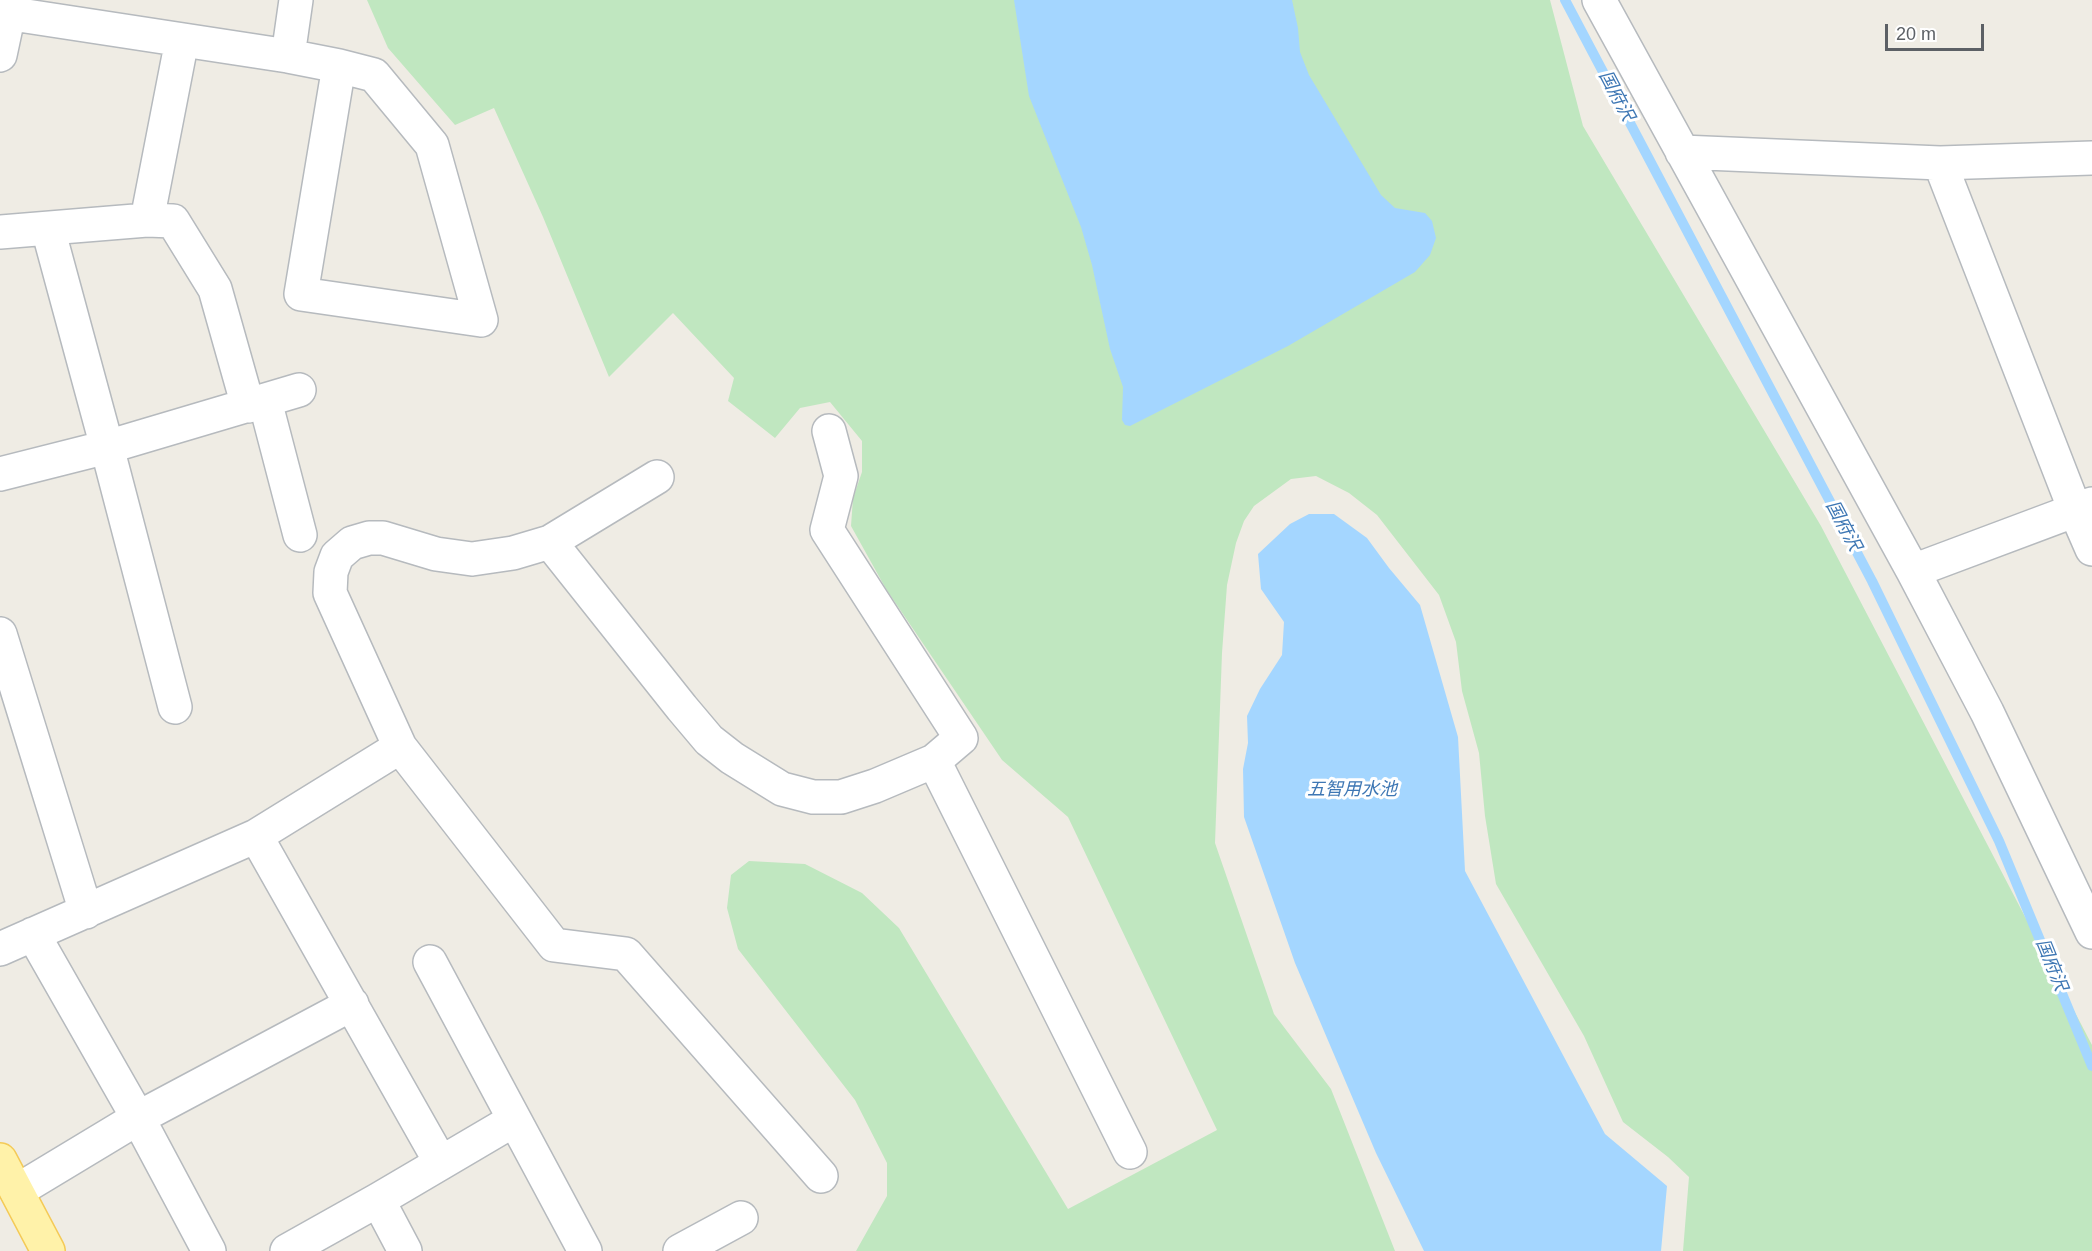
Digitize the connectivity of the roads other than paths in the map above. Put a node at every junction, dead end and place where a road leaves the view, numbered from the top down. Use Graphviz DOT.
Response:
graph roads {
  1 [pos="296,0"];
  2 [pos="1599,0"];
  3 [pos="4,13"];
  4 [pos="182,40"];
  5 [pos="0,55"];
  6 [pos="288,56"];
  7 [pos="339,66"];
  8 [pos="1682,152"];
  9 [pos="2092,158"];
  10 [pos="1940,163"];
  11 [pos="147,220"];
  12 [pos="48,230"];
  13 [pos="0,232"];
  14 [pos="299,390"];
  15 [pos="257,403"];
  16 [pos="829,432"];
  17 [pos="107,447"];
  18 [pos="0,474"];
  19 [pos="657,477"];
  20 [pos="2084,507"];
  21 [pos="300,535"];
  22 [pos="550,542"];
  23 [pos="2092,549"];
  24 [pos="1913,571"];
  25 [pos="0,634"];
  26 [pos="175,707"];
  27 [pos="400,747"];
  28 [pos="934,761"];
  29 [pos="256,836"];
  30 [pos="86,912"];
  31 [pos="2092,932"];
  32 [pos="33,934"];
  33 [pos="0,949"];
  34 [pos="430,962"];
  35 [pos="352,1004"];
  36 [pos="138,1118"];
  37 [pos="514,1120"];
  38 [pos="1130,1152"];
  39 [pos="0,1160"];
  40 [pos="441,1163"];
  41 [pos="821,1176"];
  42 [pos="17,1191"];
  43 [pos="378,1200"];
  44 [pos="741,1218"];
  45 [pos="48,1251"];
  46 [pos="209,1251"];
  47 [pos="287,1251"];
  48 [pos="405,1251"];
  49 [pos="585,1251"];
  50 [pos="680,1251"];
  1 -- 6 [label="street"];
  2 -- 8 [label="street"];
  3 -- 4 [label="street"];
  3 -- 5 [label="street"];
  4 -- 6 [label="street"];
  4 -- 11 [label="street"];
  6 -- 7 [label="street"];
  7 -- 7 [label="street"];
  8 -- 10 [label="street"];
  8 -- 24 [label="street"];
  9 -- 10 [label="street"];
  10 -- 20 [label="street"];
  11 -- 12 [label="street"];
  11 -- 15 [label="street"];
  12 -- 13 [label="street"];
  12 -- 17 [label="street"];
  14 -- 15 [label="street"];
  15 -- 17 [label="street"];
  15 -- 21 [label="street"];
  16 -- 28 [label="street"];
  17 -- 18 [label="street"];
  17 -- 26 [label="street"];
  19 -- 22 [label="street"];
  20 -- 23 [label="street"];
  20 -- 24 [label="street"];
  22 -- 27 [label="street"];
  22 -- 28 [label="street"];
  24 -- 31 [label="street"];
  25 -- 30 [label="street"];
  27 -- 29 [label="street"];
  27 -- 41 [label="street"];
  28 -- 38 [label="street"];
  29 -- 30 [label="street"];
  29 -- 35 [label="street"];
  30 -- 32 [label="street"];
  32 -- 33 [label="street"];
  32 -- 36 [label="street"];
  34 -- 37 [label="street"];
  35 -- 36 [label="street"];
  35 -- 40 [label="street"];
  36 -- 42 [label="street"];
  36 -- 46 [label="street"];
  37 -- 40 [label="street"];
  37 -- 49 [label="street"];
  39 -- 42 [label="main road"];
  40 -- 43 [label="street"];
  42 -- 45 [label="main road"];
  43 -- 47 [label="street"];
  43 -- 48 [label="street"];
  44 -- 50 [label="street"];
}
